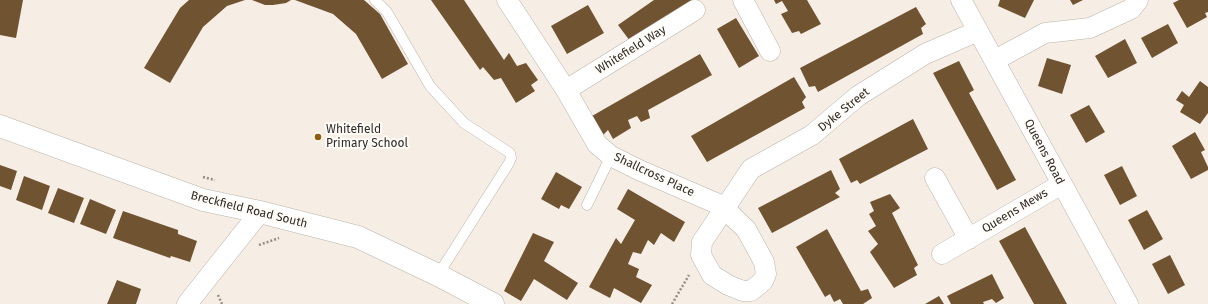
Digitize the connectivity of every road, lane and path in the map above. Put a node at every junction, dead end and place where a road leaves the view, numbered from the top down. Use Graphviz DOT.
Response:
graph roads {
  1 [pos="375,0"];
  2 [pos="507,0"];
  3 [pos="744,0"];
  4 [pos="961,0"];
  5 [pos="1138,0"];
  6 [pos="695,10"];
  7 [pos="978,31"];
  8 [pos="770,51"];
  9 [pos="995,60"];
  10 [pos="566,90"];
  11 [pos="0,126"];
  12 [pos="611,156"];
  13 [pos="935,178"];
  14 [pos="1062,184"];
  15 [pos="587,205"];
  16 [pos="725,207"];
  17 [pos="260,212"];
  18 [pos="280,238"];
  19 [pos="969,239"];
  20 [pos="255,248"];
  21 [pos="942,254"];
  22 [pos="688,268"];
  23 [pos="438,275"];
  24 [pos="217,292"];
  25 [pos="194,302"];
  26 [pos="222,304"];
  27 [pos="493,304"];
  28 [pos="672,304"];
  29 [pos="1128,304"];
  1 -- 23 [label="lane"];
  2 -- 10 [label="street, Shallcross Place"];
  3 -- 8 [label="street"];
  4 -- 7 [label="street, Queens Road"];
  5 -- 9 [label="street"];
  6 -- 10 [label="street, Whitefield Way"];
  7 -- 9 [label="street, Queens Road"];
  7 -- 16 [label="street, Dyke Street"];
  9 -- 14 [label="street, Queens Road"];
  10 -- 12 [label="street, Shallcross Place"];
  11 -- 17 [label="street, Breckfield Road South"];
  12 -- 15 [label="lane"];
  12 -- 16 [label="street, Shallcross Place"];
  13 -- 19 [label="street, Queens Mews"];
  14 -- 19 [label="street, Queens Mews"];
  14 -- 29 [label="street, Queens Road"];
  17 -- 23 [label="street, Breckfield Road South"];
  17 -- 25 [label="street"];
  18 -- 20 [label="path"];
  19 -- 21 [label="street, Queens Mews"];
  22 -- 28 [label="path"];
  23 -- 27 [label="street, Breckfield Road South"];
  24 -- 26 [label="path"];
}
